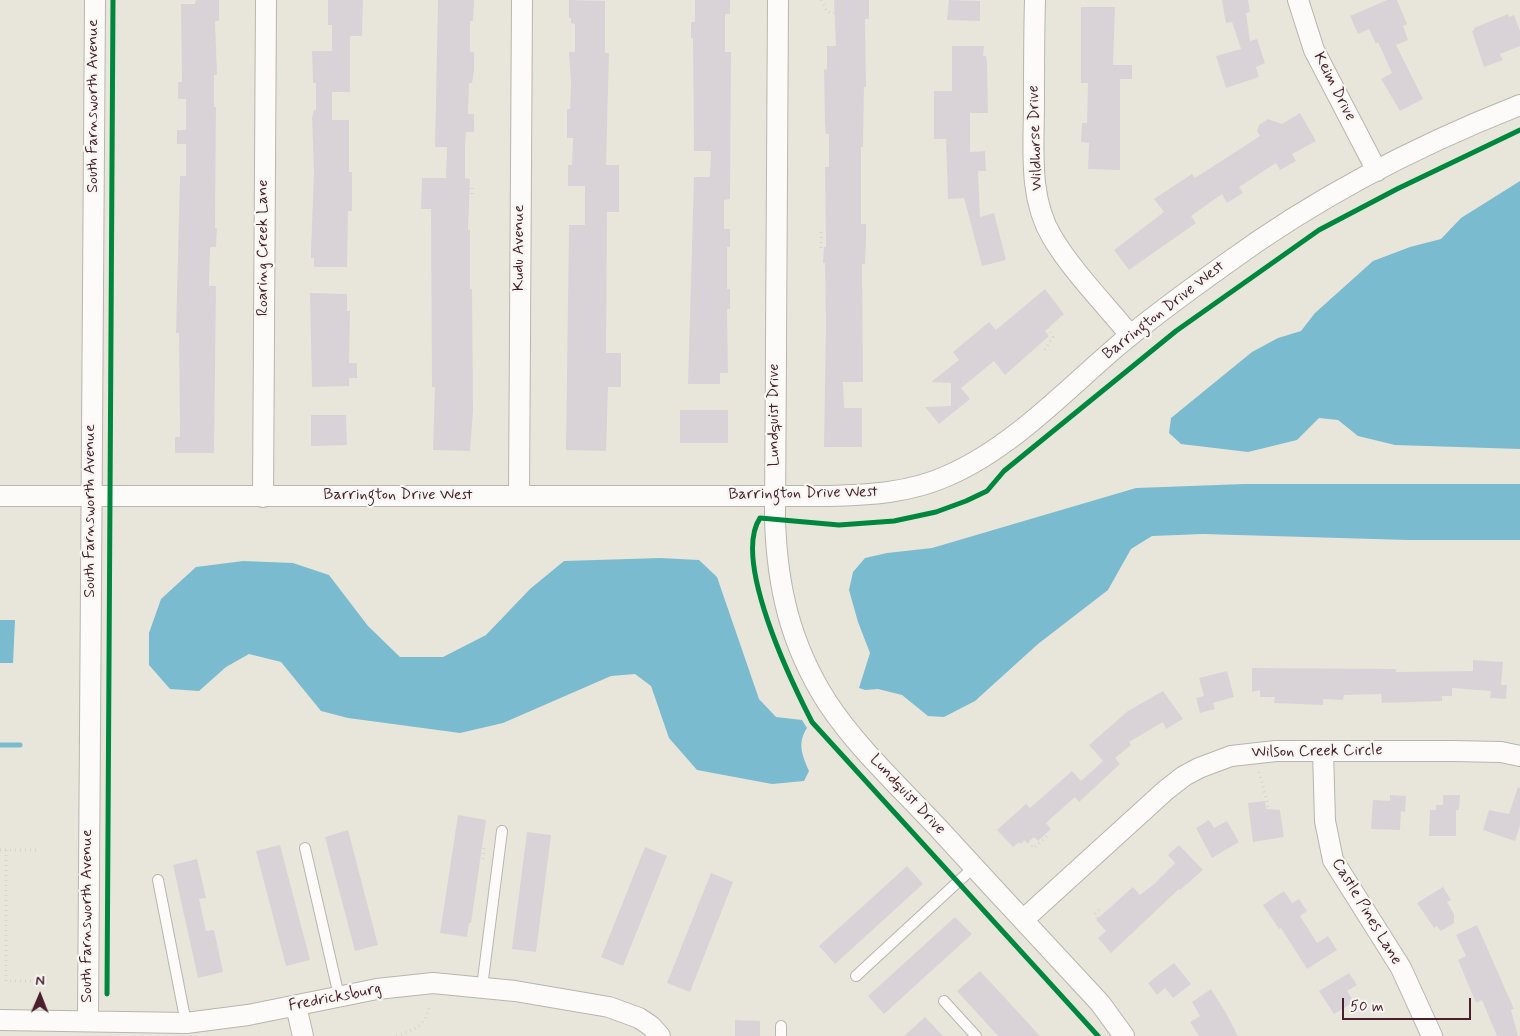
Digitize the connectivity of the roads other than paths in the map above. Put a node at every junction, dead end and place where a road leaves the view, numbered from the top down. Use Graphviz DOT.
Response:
graph roads {
  1 [pos="95,0"];
  2 [pos="266,0"];
  3 [pos="522,0"];
  4 [pos="778,0"];
  5 [pos="1035,0"];
  6 [pos="1298,0"];
  7 [pos="1520,106"];
  8 [pos="1377,171"];
  9 [pos="1130,335"];
  10 [pos="0,496"];
  11 [pos="91,496"];
  12 [pos="519,496"];
  13 [pos="775,496"];
  14 [pos="263,497"];
  15 [pos="1324,751"];
  16 [pos="1520,756"];
  17 [pos="502,831"];
  18 [pos="305,848"];
  19 [pos="974,867"];
  20 [pos="158,880"];
  21 [pos="1023,920"];
  22 [pos="856,976"];
  23 [pos="482,987"];
  24 [pos="339,996"];
  25 [pos="944,1001"];
  26 [pos="296,1006"];
  27 [pos="0,1020"];
  28 [pos="88,1021"];
  29 [pos="186,1023"];
  30 [pos="303,1036"];
  31 [pos="660,1036"];
  32 [pos="976,1036"];
  33 [pos="1124,1036"];
  34 [pos="1432,1036"];
  1 -- 11 [label="street, South Farnsworth Avenue"];
  2 -- 14 [label="street, Roaring Creek Lane"];
  3 -- 12 [label="street, Kudu Avenue"];
  4 -- 13 [label="street, Lundquist Drive"];
  5 -- 9 [label="street, Wildhorse Drive"];
  6 -- 8 [label="street, Keim Drive"];
  7 -- 8 [label="street, Barrington Drive West"];
  8 -- 9 [label="street, Barrington Drive West"];
  9 -- 13 [label="street, Barrington Drive West"];
  10 -- 11 [label="street, Barrington Drive West"];
  11 -- 14 [label="street, Barrington Drive West"];
  11 -- 28 [label="street, South Farnsworth Avenue"];
  12 -- 13 [label="street, Barrington Drive West"];
  12 -- 14 [label="street, Barrington Drive West"];
  13 -- 19 [label="street, Lundquist Drive"];
  15 -- 16 [label="street, Wilson Creek Circle"];
  15 -- 21 [label="street, Wilson Creek Circle"];
  15 -- 34 [label="street, Castle Pines Lane"];
  17 -- 23 [label="lane"];
  18 -- 24 [label="lane"];
  19 -- 21 [label="street, Lundquist Drive"];
  19 -- 22 [label="lane"];
  20 -- 29 [label="lane"];
  21 -- 33 [label="street, Lundquist Drive"];
  23 -- 24 [label="street, Fredricksburg"];
  23 -- 31 [label="street, Fredricksburg"];
  24 -- 26 [label="street, Fredricksburg"];
  25 -- 32 [label="lane"];
  26 -- 29 [label="street, Fredricksburg"];
  26 -- 30 [label="street"];
  27 -- 28 [label="street, Fredricksburg"];
  28 -- 29 [label="street, Fredricksburg"];
}
